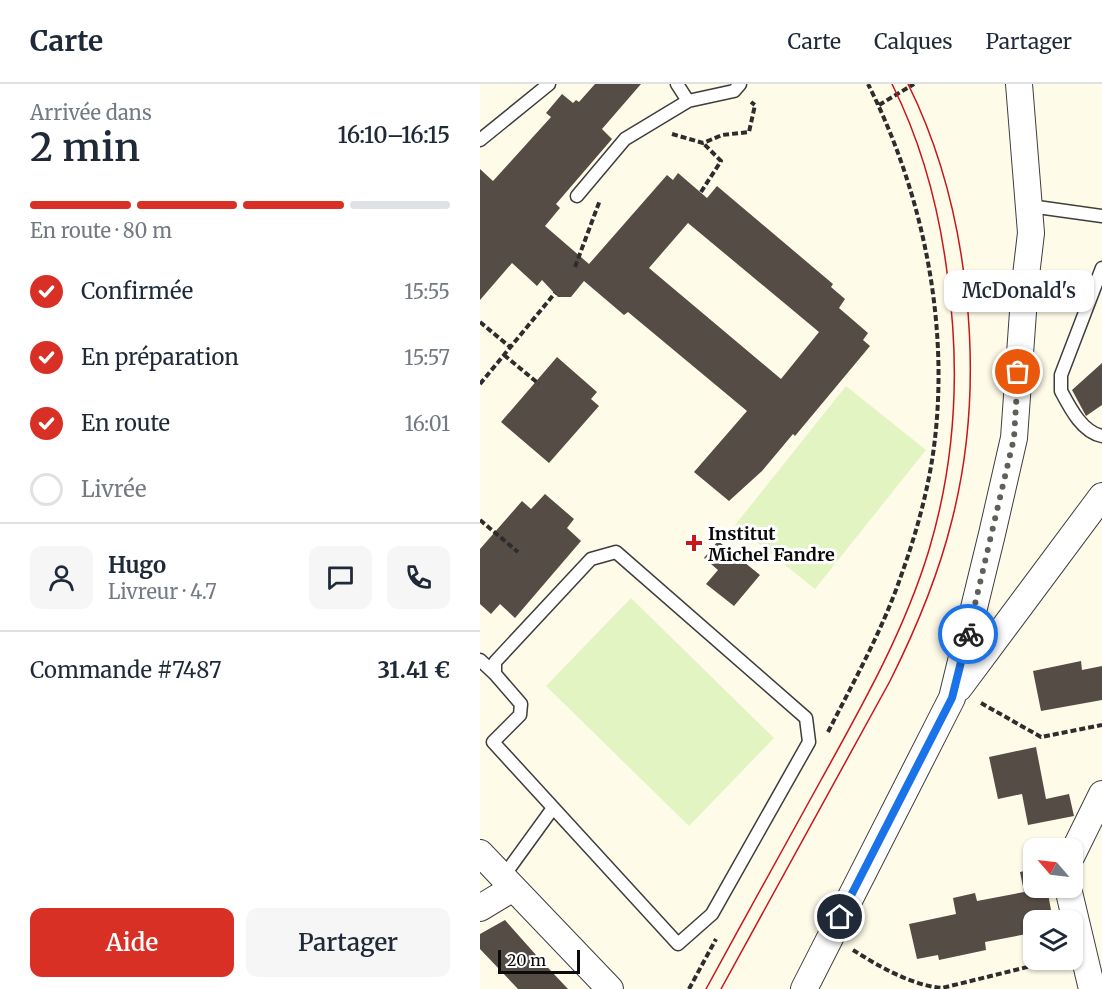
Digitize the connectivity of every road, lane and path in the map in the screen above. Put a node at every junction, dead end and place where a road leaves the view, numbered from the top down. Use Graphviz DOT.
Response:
graph roads {
  1 [pos="549,84"];
  2 [pos="677,84"];
  3 [pos="868,84"];
  4 [pos="914,84"];
  5 [pos="1006,84"];
  6 [pos="1019,84"];
  7 [pos="737,87"];
  8 [pos="688,101"];
  9 [pos="879,105"];
  10 [pos="1022,116"];
  11 [pos="666,132"];
  12 [pos="480,140"];
  13 [pos="703,143"];
  14 [pos="604,163"];
  15 [pos="701,192"];
  16 [pos="577,196"];
  17 [pos="1030,206"];
  18 [pos="1102,216"];
  19 [pos="575,267"];
  20 [pos="1102,268"];
  21 [pos="555,293"];
  22 [pos="480,322"];
  23 [pos="510,347"];
  24 [pos="504,355"];
  25 [pos="480,384"];
  26 [pos="539,384"];
  27 [pos="1102,436"];
  28 [pos="1102,496"];
  29 [pos="480,520"];
  30 [pos="518,552"];
  31 [pos="480,660"];
  32 [pos="495,674"];
  33 [pos="952,698"];
  34 [pos="979,702"];
  35 [pos="1102,725"];
  36 [pos="824,739"];
  37 [pos="1102,794"];
  38 [pos="553,808"];
  39 [pos="1080,838"];
  40 [pos="480,853"];
  41 [pos="508,882"];
  42 [pos="1070,898"];
  43 [pos="480,908"];
  44 [pos="719,933"];
  45 [pos="831,936"];
  46 [pos="1023,968"];
  47 [pos="610,989"];
  48 [pos="689,989"];
  49 [pos="804,989"];
  50 [pos="1092,989"];
  1 -- 12 [label="lane"];
  2 -- 8 [label="lane"];
  3 -- 9 [label="path"];
  4 -- 9 [label="path"];
  5 -- 10 [label="street"];
  6 -- 10 [label="street"];
  7 -- 8 [label="lane"];
  7 -- 13 [label="path"];
  8 -- 14 [label="lane"];
  9 -- 36 [label="path"];
  10 -- 17 [label="street"];
  11 -- 13 [label="path"];
  13 -- 15 [label="path"];
  14 -- 16 [label="lane"];
  14 -- 19 [label="path"];
  17 -- 18 [label="lane"];
  17 -- 33 [label="street"];
  20 -- 27 [label="lane"];
  21 -- 23 [label="path"];
  22 -- 23 [label="path"];
  23 -- 24 [label="path"];
  24 -- 25 [label="path"];
  24 -- 26 [label="path"];
  28 -- 33 [label="street"];
  29 -- 30 [label="path"];
  31 -- 32 [label="lane"];
  32 -- 38 [label="lane"];
  32 -- 38 [label="lane"];
  33 -- 45 [label="street"];
  34 -- 35 [label="path"];
  37 -- 39 [label="street"];
  38 -- 41 [label="lane"];
  40 -- 41 [label="street"];
  41 -- 43 [label="street"];
  41 -- 47 [label="street"];
  42 -- 50 [label="street"];
  44 -- 48 [label="path"];
  45 -- 46 [label="path"];
  45 -- 49 [label="street"];
}
